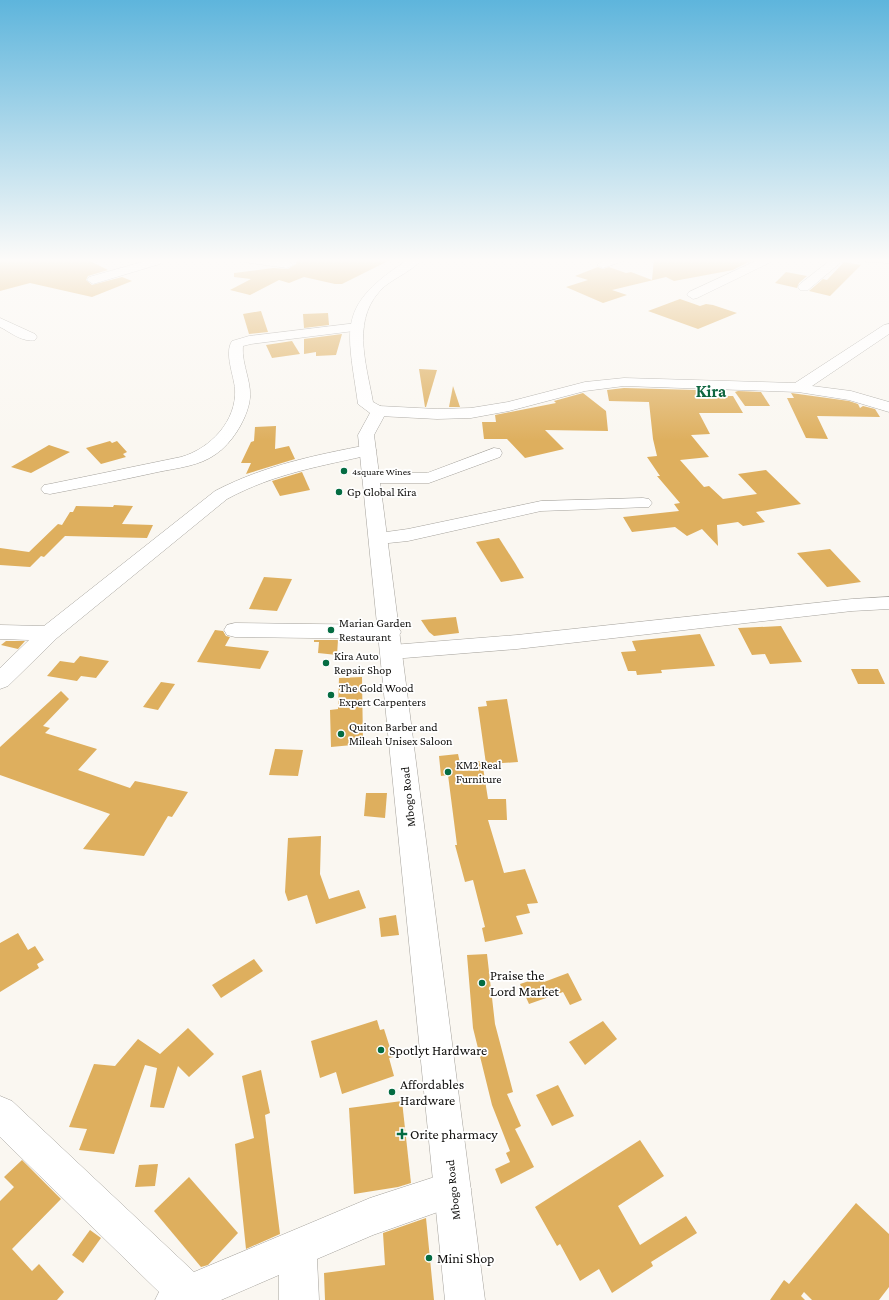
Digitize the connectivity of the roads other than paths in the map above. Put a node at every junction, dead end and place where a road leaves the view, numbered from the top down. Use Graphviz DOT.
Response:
graph roads {
  1 [pos="358,320"];
  2 [pos="0,322"];
  3 [pos="357,327"];
  4 [pos="889,328"];
  5 [pos="30,337"];
  6 [pos="798,388"];
  7 [pos="889,407"];
  8 [pos="379,411"];
  9 [pos="368,450"];
  10 [pos="494,454"];
  11 [pos="371,478"];
  12 [pos="50,489"];
  13 [pos="643,504"];
  14 [pos="379,538"];
  15 [pos="889,603"];
  16 [pos="235,630"];
  17 [pos="0,632"];
  18 [pos="49,633"];
  19 [pos="391,642"];
  20 [pos="0,681"];
  21 [pos="0,1113"];
  22 [pos="452,1189"];
  23 [pos="297,1248"];
  24 [pos="182,1297"];
  25 [pos="299,1300"];
  26 [pos="465,1300"];
  1 -- 3 [label="street"];
  2 -- 5 [label="street"];
  3 -- 8 [label="street"];
  3 -- 12 [label="street"];
  4 -- 6 [label="street"];
  6 -- 7 [label="street"];
  6 -- 8 [label="street"];
  8 -- 9 [label="street, Mbogo Road"];
  9 -- 11 [label="street, Mbogo Road"];
  9 -- 18 [label="street"];
  10 -- 11 [label="street"];
  11 -- 14 [label="street, Mbogo Road"];
  13 -- 14 [label="street"];
  14 -- 19 [label="street, Mbogo Road"];
  15 -- 19 [label="street"];
  16 -- 19 [label="street"];
  17 -- 18 [label="street"];
  18 -- 20 [label="street"];
  19 -- 22 [label="street, Mbogo Road"];
  21 -- 24 [label="street"];
  22 -- 23 [label="street"];
  22 -- 26 [label="street, Mbogo Road"];
  23 -- 24 [label="street"];
  23 -- 25 [label="street"];
}
